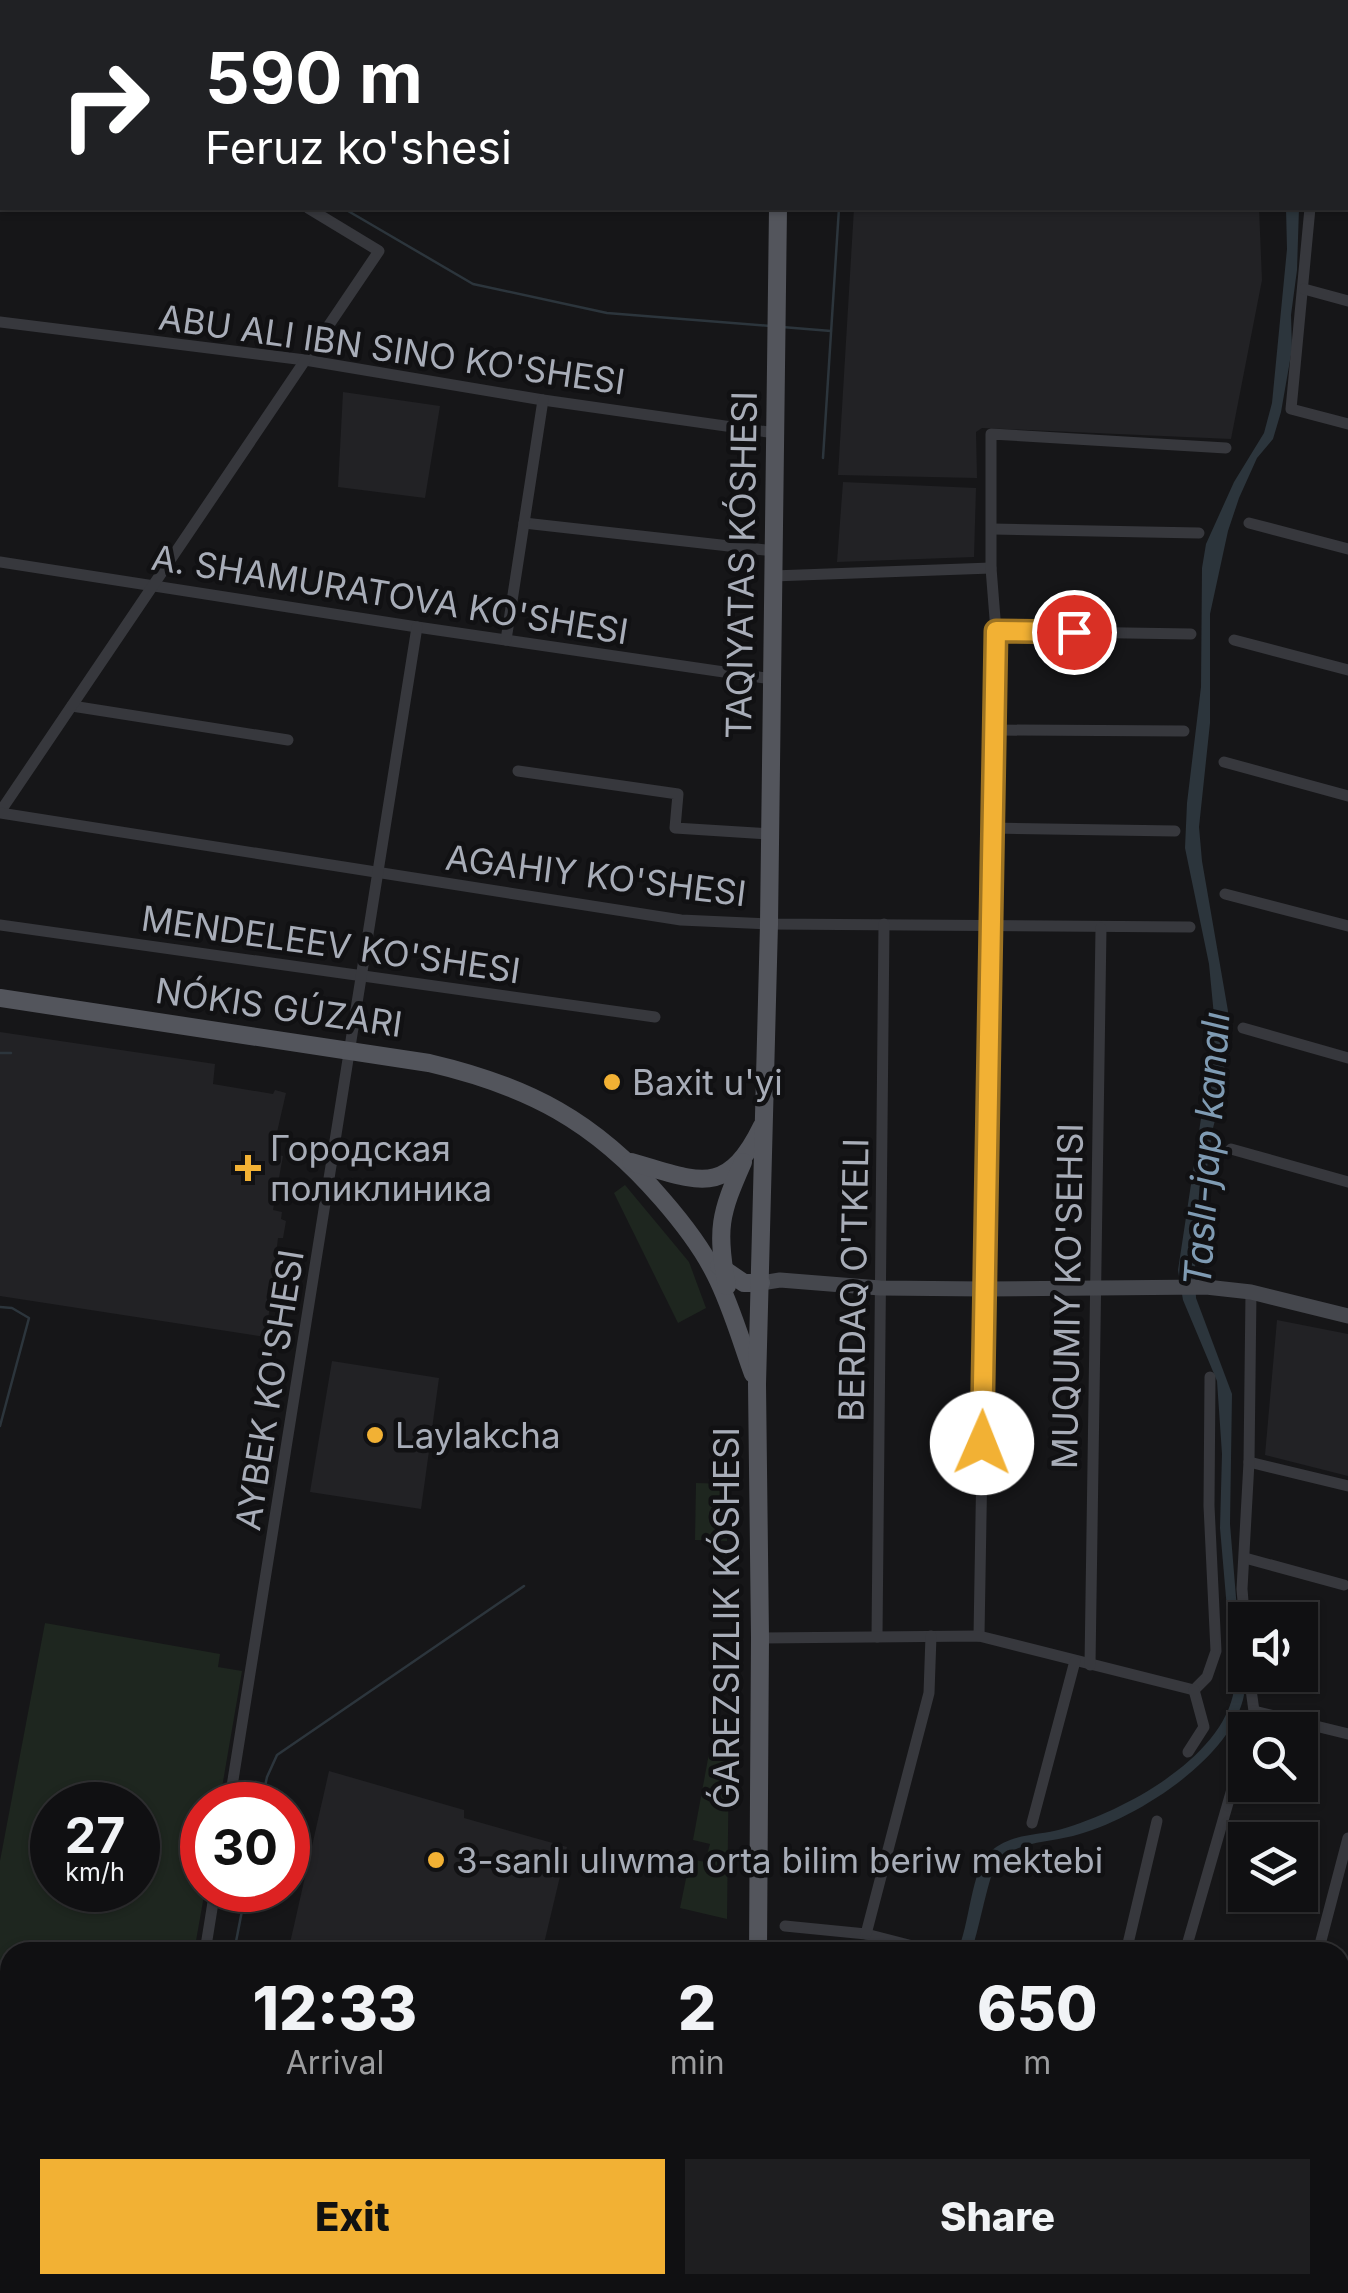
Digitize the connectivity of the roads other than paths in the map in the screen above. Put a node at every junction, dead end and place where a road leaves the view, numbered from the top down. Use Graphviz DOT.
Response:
graph roads {
  1 [pos="311,210"];
  2 [pos="778,210"];
  3 [pos="1310,210"];
  4 [pos="1304,289"];
  5 [pos="1348,301"];
  6 [pos="0,322"];
  7 [pos="304,360"];
  8 [pos="542,400"];
  9 [pos="1348,424"];
  10 [pos="775,433"];
  11 [pos="1226,448"];
  12 [pos="524,523"];
  13 [pos="1249,523"];
  14 [pos="992,530"];
  15 [pos="1199,533"];
  16 [pos="1348,549"];
  17 [pos="774,551"];
  18 [pos="0,562"];
  19 [pos="991,568"];
  20 [pos="774,576"];
  21 [pos="155,586"];
  22 [pos="417,628"];
  23 [pos="996,631"];
  24 [pos="1191,634"];
  25 [pos="506,640"];
  26 [pos="1234,640"];
  27 [pos="1348,670"];
  28 [pos="772,678"];
  29 [pos="72,706"];
  30 [pos="993,730"];
  31 [pos="1184,731"];
  32 [pos="288,740"];
  33 [pos="1224,762"];
  34 [pos="518,771"];
  35 [pos="1348,796"];
  36 [pos="0,812"];
  37 [pos="992,828"];
  38 [pos="1175,831"];
  39 [pos="770,834"];
  40 [pos="376,874"];
  41 [pos="1225,894"];
  42 [pos="0,924"];
  43 [pos="769,924"];
  44 [pos="884,924"];
  45 [pos="990,926"];
  46 [pos="1348,926"];
  47 [pos="1190,927"];
  48 [pos="1100,928"];
  49 [pos="360,976"];
  50 [pos="0,998"];
  51 [pos="655,1018"];
  52 [pos="1242,1028"];
  53 [pos="350,1050"];
  54 [pos="1348,1058"];
  55 [pos="764,1121"];
  56 [pos="1231,1149"];
  57 [pos="743,1161"];
  58 [pos="630,1162"];
  59 [pos="691,1180"];
  60 [pos="1348,1182"];
  61 [pos="729,1194"];
  62 [pos="761,1217"];
  63 [pos="698,1244"];
  64 [pos="724,1270"];
  65 [pos="761,1284"];
  66 [pos="880,1288"];
  67 [pos="985,1289"];
  68 [pos="1095,1290"];
  69 [pos="1251,1292"];
  70 [pos="732,1314"];
  71 [pos="1348,1316"];
  72 [pos="1210,1377"];
  73 [pos="756,1384"];
  74 [pos="1249,1462"];
  75 [pos="1348,1486"];
  76 [pos="1245,1558"];
  77 [pos="1344,1585"];
  78 [pos="1243,1602"];
  79 [pos="877,1636"];
  80 [pos="931,1636"];
  81 [pos="979,1636"];
  82 [pos="760,1638"];
  83 [pos="1075,1661"];
  84 [pos="1090,1666"];
  85 [pos="1194,1690"];
  86 [pos="1251,1692"];
  87 [pos="1254,1711"];
  88 [pos="1348,1734"];
  89 [pos="1188,1752"];
  90 [pos="233,1782"];
  91 [pos="1228,1802"];
  92 [pos="1157,1821"];
  93 [pos="1032,1823"];
  94 [pos="1348,1838"];
  95 [pos="211,1912"];
  96 [pos="785,1926"];
  97 [pos="866,1934"];
  98 [pos="207,1942"];
  99 [pos="758,1942"];
  100 [pos="897,1942"];
  101 [pos="1128,1942"];
  102 [pos="1188,1942"];
  103 [pos="1321,1942"];
  1 -- 7 [label="street"];
  2 -- 10 [label="main road, ǴAREZSIZLIK KÓSHESI"];
  3 -- 4 [label="street"];
  4 -- 5 [label="street"];
  4 -- 9 [label="street"];
  6 -- 7 [label="street, ABU ALI IBN SINO KO'SHESI"];
  7 -- 8 [label="street, ABU ALI IBN SINO KO'SHESI"];
  7 -- 21 [label="street"];
  8 -- 10 [label="street, ABU ALI IBN SINO KO'SHESI"];
  8 -- 12 [label="street"];
  10 -- 17 [label="main road, ǴAREZSIZLIK KÓSHESI"];
  11 -- 14 [label="street"];
  12 -- 17 [label="street"];
  12 -- 25 [label="street"];
  13 -- 16 [label="street"];
  14 -- 15 [label="street"];
  14 -- 19 [label="street"];
  17 -- 20 [label="main road, ǴAREZSIZLIK KÓSHESI"];
  18 -- 21 [label="street, A. SHAMURATOVA KO'SHESI"];
  19 -- 20 [label="street"];
  19 -- 23 [label="street"];
  20 -- 28 [label="main road, ǴAREZSIZLIK KÓSHESI"];
  21 -- 22 [label="street, A. SHAMURATOVA KO'SHESI"];
  21 -- 29 [label="street"];
  22 -- 25 [label="street, A. SHAMURATOVA KO'SHESI"];
  22 -- 40 [label="street, AYBEK KO'SHESI"];
  23 -- 24 [label="street"];
  23 -- 30 [label="street"];
  25 -- 28 [label="street, A. SHAMURATOVA KO'SHESI"];
  26 -- 27 [label="street"];
  28 -- 39 [label="main road, ǴAREZSIZLIK KÓSHESI"];
  29 -- 32 [label="street"];
  29 -- 36 [label="street"];
  30 -- 31 [label="street"];
  30 -- 37 [label="street"];
  33 -- 35 [label="street"];
  34 -- 39 [label="street"];
  36 -- 40 [label="street, AGAHIY KO'SHESI"];
  37 -- 38 [label="street"];
  37 -- 45 [label="street"];
  39 -- 43 [label="main road, ǴAREZSIZLIK KÓSHESI"];
  40 -- 43 [label="street, AGAHIY KO'SHESI"];
  40 -- 49 [label="street, AYBEK KO'SHESI"];
  41 -- 46 [label="street"];
  42 -- 49 [label="street, MENDELEEV KO'SHESI"];
  43 -- 44 [label="street, AGAHIY KO'SHESI"];
  43 -- 55 [label="main road, ǴAREZSIZLIK KÓSHESI"];
  44 -- 45 [label="street, AGAHIY KO'SHESI"];
  44 -- 66 [label="street, BERDAQ O'TKELI"];
  45 -- 48 [label="street, AGAHIY KO'SHESI"];
  45 -- 67 [label="street"];
  47 -- 48 [label="street, AGAHIY KO'SHESI"];
  48 -- 68 [label="street, MUQUMIY KO'SEHSI"];
  49 -- 51 [label="street, MENDELEEV KO'SHESI"];
  49 -- 53 [label="street, AYBEK KO'SHESI"];
  50 -- 53 [label="main road"];
  52 -- 54 [label="street"];
  53 -- 58 [label="main road"];
  53 -- 90 [label="street, AYBEK KO'SHESI"];
  55 -- 57 [label="main road"];
  55 -- 62 [label="main road, ǴAREZSIZLIK KÓSHESI"];
  56 -- 60 [label="street"];
  57 -- 59 [label="main road"];
  57 -- 61 [label="main road"];
  58 -- 59 [label="main road"];
  58 -- 63 [label="main road"];
  59 -- 61 [label="main road"];
  61 -- 62 [label="main road"];
  61 -- 64 [label="main road"];
  62 -- 65 [label="main road, ǴAREZSIZLIK KÓSHESI"];
  63 -- 64 [label="main road"];
  63 -- 70 [label="main road"];
  64 -- 65 [label="main road"];
  64 -- 70 [label="main road"];
  65 -- 66 [label="street"];
  65 -- 73 [label="main road, ǴAREZSIZLIK KÓSHESI"];
  66 -- 67 [label="street"];
  66 -- 79 [label="street, BERDAQ O'TKELI"];
  67 -- 68 [label="street"];
  67 -- 81 [label="street"];
  68 -- 69 [label="street"];
  68 -- 84 [label="street, MUQUMIY KO'SEHSI"];
  69 -- 71 [label="street"];
  69 -- 74 [label="street"];
  70 -- 73 [label="main road"];
  72 -- 85 [label="street"];
  73 -- 82 [label="main road, ǴAREZSIZLIK KÓSHESI"];
  74 -- 75 [label="street"];
  74 -- 76 [label="street"];
  76 -- 77 [label="street"];
  76 -- 78 [label="street"];
  79 -- 80 [label="street"];
  79 -- 82 [label="street"];
  80 -- 81 [label="street"];
  80 -- 97 [label="street"];
  81 -- 83 [label="street"];
  82 -- 99 [label="main road, ǴAREZSIZLIK KÓSHESI"];
  83 -- 84 [label="street"];
  83 -- 93 [label="street"];
  84 -- 85 [label="street"];
  85 -- 89 [label="street"];
  86 -- 87 [label="street"];
  87 -- 88 [label="street"];
  91 -- 102 [label="street"];
  92 -- 101 [label="street"];
  94 -- 103 [label="street"];
  95 -- 98 [label="street"];
  96 -- 97 [label="street"];
  97 -- 100 [label="street"];
}
